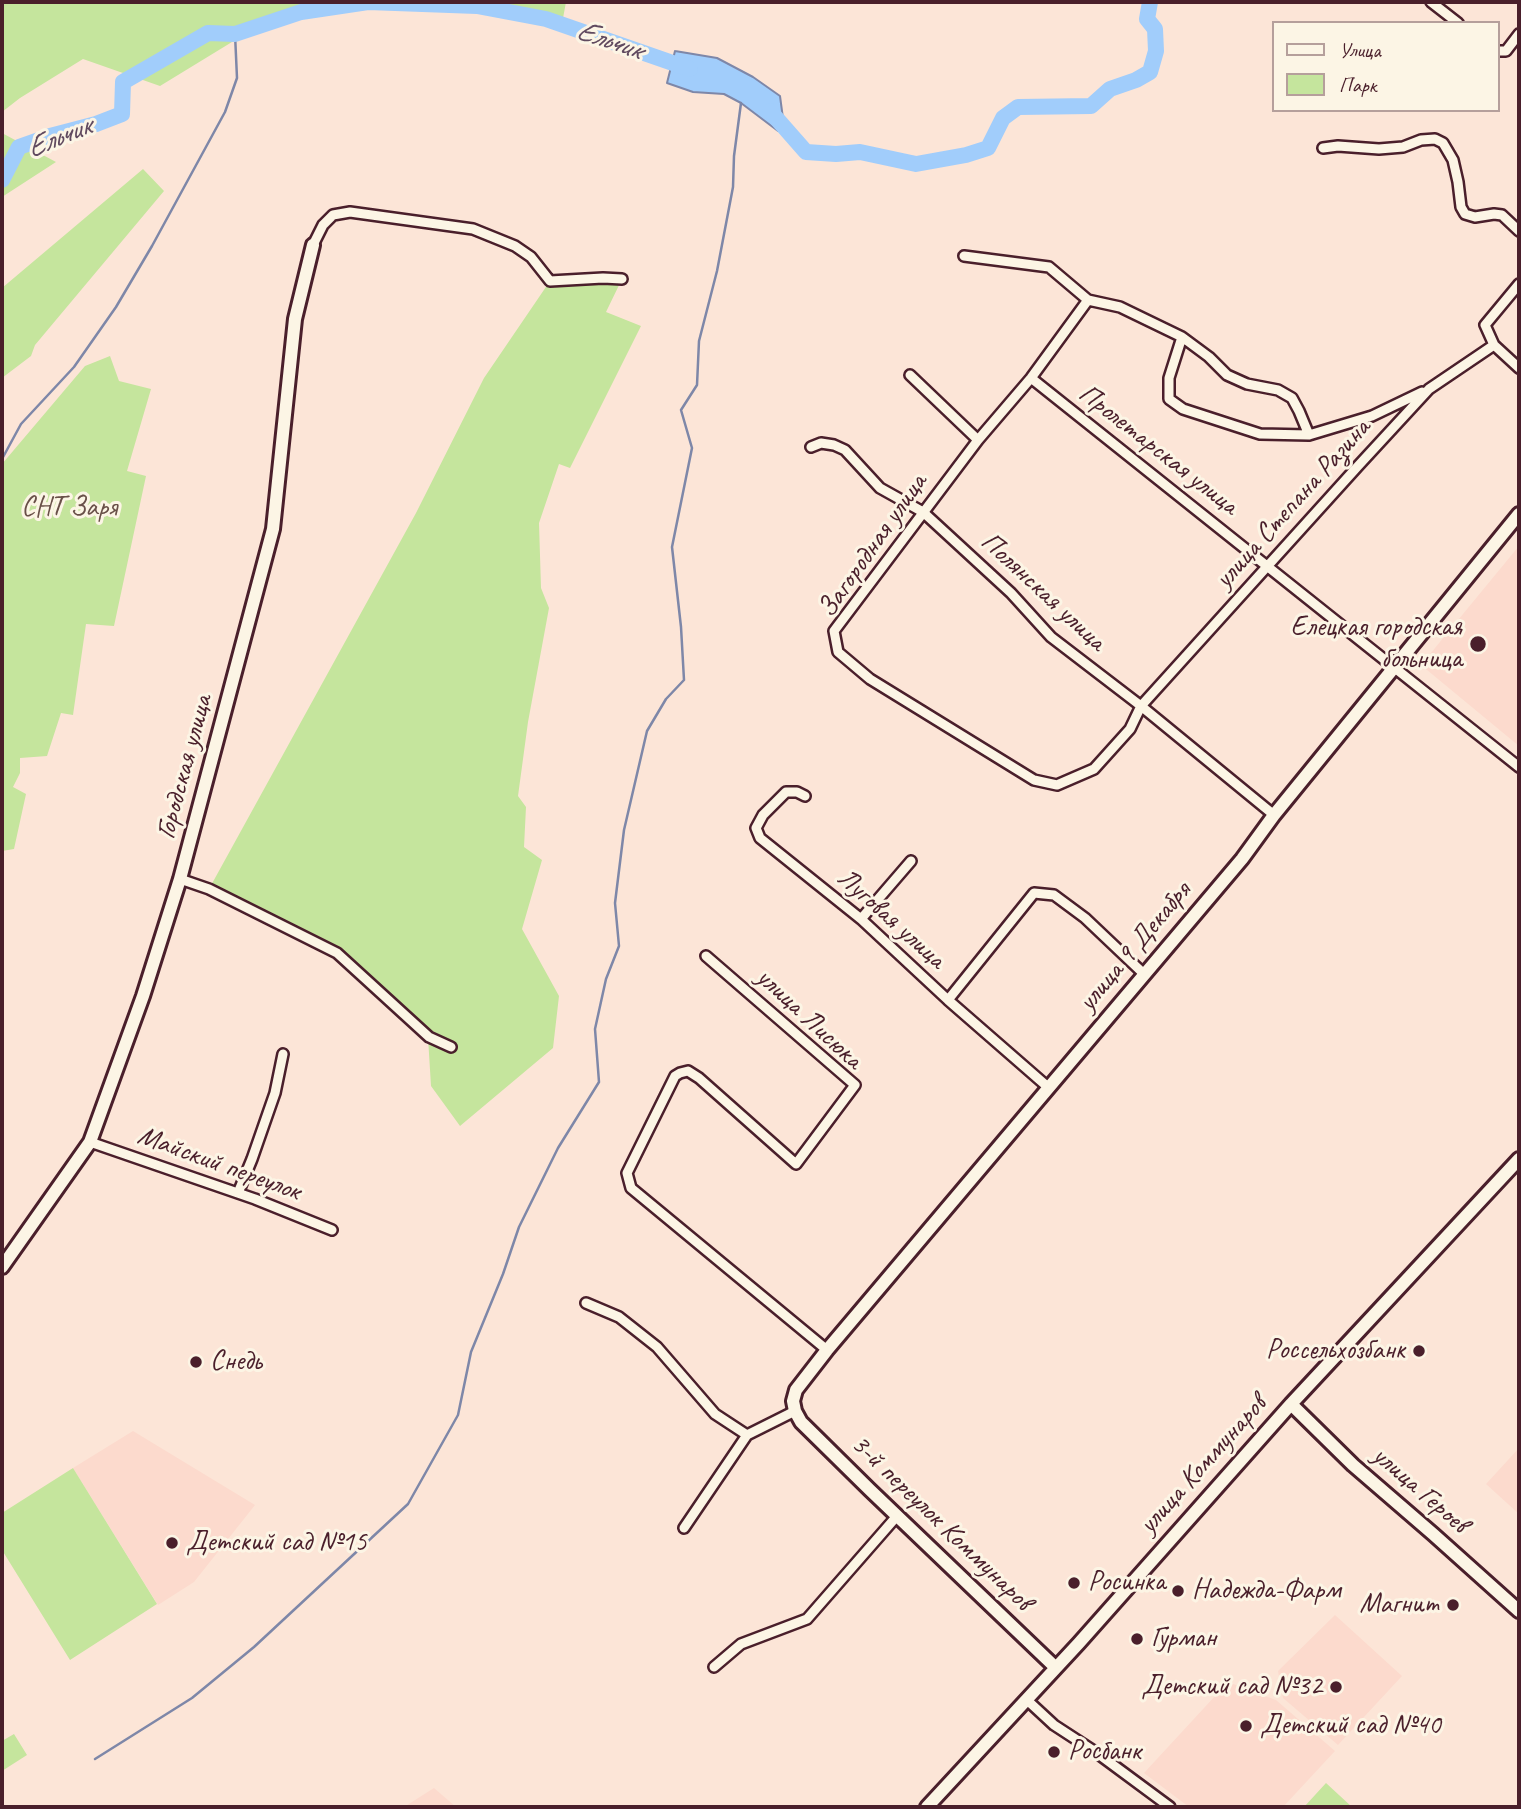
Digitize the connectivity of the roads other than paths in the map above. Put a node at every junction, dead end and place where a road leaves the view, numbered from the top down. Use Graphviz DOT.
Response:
graph roads {
  1 [pos="1431,2"];
  2 [pos="1455,21"];
  3 [pos="1519,34"];
  4 [pos="1500,51"];
  5 [pos="1322,148"];
  6 [pos="1519,231"];
  7 [pos="313,245"];
  8 [pos="964,256"];
  9 [pos="622,279"];
  10 [pos="1519,284"];
  11 [pos="1088,300"];
  12 [pos="1182,337"];
  13 [pos="1494,345"];
  14 [pos="1519,368"];
  15 [pos="910,375"];
  16 [pos="1031,378"];
  17 [pos="1429,389"];
  18 [pos="1309,435"];
  19 [pos="978,440"];
  20 [pos="811,447"];
  21 [pos="923,512"];
  22 [pos="1519,514"];
  23 [pos="1267,565"];
  24 [pos="1394,668"];
  25 [pos="1141,706"];
  26 [pos="1519,767"];
  27 [pos="1094,768"];
  28 [pos="805,796"];
  29 [pos="1274,815"];
  30 [pos="911,861"];
  31 [pos="180,879"];
  32 [pos="861,919"];
  33 [pos="706,956"];
  34 [pos="1144,974"];
  35 [pos="948,1000"];
  36 [pos="451,1047"];
  37 [pos="284,1054"];
  38 [pos="1049,1088"];
  39 [pos="90,1142"];
  40 [pos="1519,1159"];
  41 [pos="238,1193"];
  42 [pos="332,1230"];
  43 [pos="2,1267"];
  44 [pos="586,1303"];
  45 [pos="827,1350"];
  46 [pos="1291,1404"];
  47 [pos="795,1411"];
  48 [pos="747,1435"];
  49 [pos="897,1516"];
  50 [pos="684,1528"];
  51 [pos="1519,1611"];
  52 [pos="714,1667"];
  53 [pos="1055,1667"];
  54 [pos="1027,1700"];
  55 [pos="1157,1798"];
  56 [pos="927,1807"];
  57 [pos="1149,1807"];
  58 [pos="1170,1807"];
  1 -- 2 [label="street"];
  3 -- 4 [label="street"];
  5 -- 6 [label="street"];
  7 -- 9 [label="street"];
  7 -- 31 [label="street, Городская улица"];
  8 -- 11 [label="street"];
  10 -- 13 [label="street"];
  11 -- 12 [label="street"];
  11 -- 16 [label="street, Загородная улица"];
  12 -- 18 [label="street"];
  12 -- 18 [label="street"];
  13 -- 14 [label="street"];
  13 -- 17 [label="street, улица Степана Разина"];
  15 -- 19 [label="street"];
  16 -- 19 [label="street, Загородная улица"];
  16 -- 23 [label="street, Пролетарская улица"];
  17 -- 18 [label="street"];
  17 -- 23 [label="street, улица Степана Разина"];
  19 -- 21 [label="street, Загородная улица"];
  20 -- 21 [label="street, Полянская улица"];
  21 -- 25 [label="street, Полянская улица"];
  21 -- 27 [label="street, Загородная улица"];
  22 -- 24 [label="street, улица 9 Декабря"];
  23 -- 24 [label="street, Пролетарская улица"];
  23 -- 25 [label="street, улица Степана Разина"];
  24 -- 26 [label="street, Пролетарская улица"];
  24 -- 29 [label="street, улица 9 Декабря"];
  25 -- 27 [label="street, улица Степана Разина"];
  25 -- 29 [label="street, Полянская улица"];
  28 -- 32 [label="street, Луговая улица"];
  29 -- 34 [label="street, улица 9 Декабря"];
  30 -- 32 [label="street"];
  31 -- 36 [label="street"];
  31 -- 39 [label="street, Городская улица"];
  32 -- 35 [label="street, Луговая улица"];
  33 -- 45 [label="street, улица Лисюка"];
  34 -- 35 [label="street"];
  34 -- 38 [label="street, улица 9 Декабря"];
  35 -- 38 [label="street, Луговая улица"];
  37 -- 41 [label="street"];
  38 -- 45 [label="street, улица 9 Декабря"];
  39 -- 41 [label="street, Майский переулок"];
  39 -- 43 [label="street, Городская улица"];
  40 -- 46 [label="street, улица Коммунаров"];
  41 -- 42 [label="street, Майский переулок"];
  44 -- 48 [label="street"];
  45 -- 47 [label="street, улица 9 Декабря"];
  46 -- 51 [label="street, улица Героев"];
  46 -- 53 [label="street, улица Коммунаров"];
  47 -- 48 [label="street"];
  47 -- 49 [label="street, 3-й переулок Коммунаров"];
  48 -- 50 [label="street"];
  49 -- 52 [label="street"];
  49 -- 53 [label="street, 3-й переулок Коммунаров"];
  53 -- 54 [label="street, улица Коммунаров"];
  54 -- 55 [label="street"];
  54 -- 56 [label="street, улица Коммунаров"];
  55 -- 57 [label="street"];
  55 -- 58 [label="street"];
}
